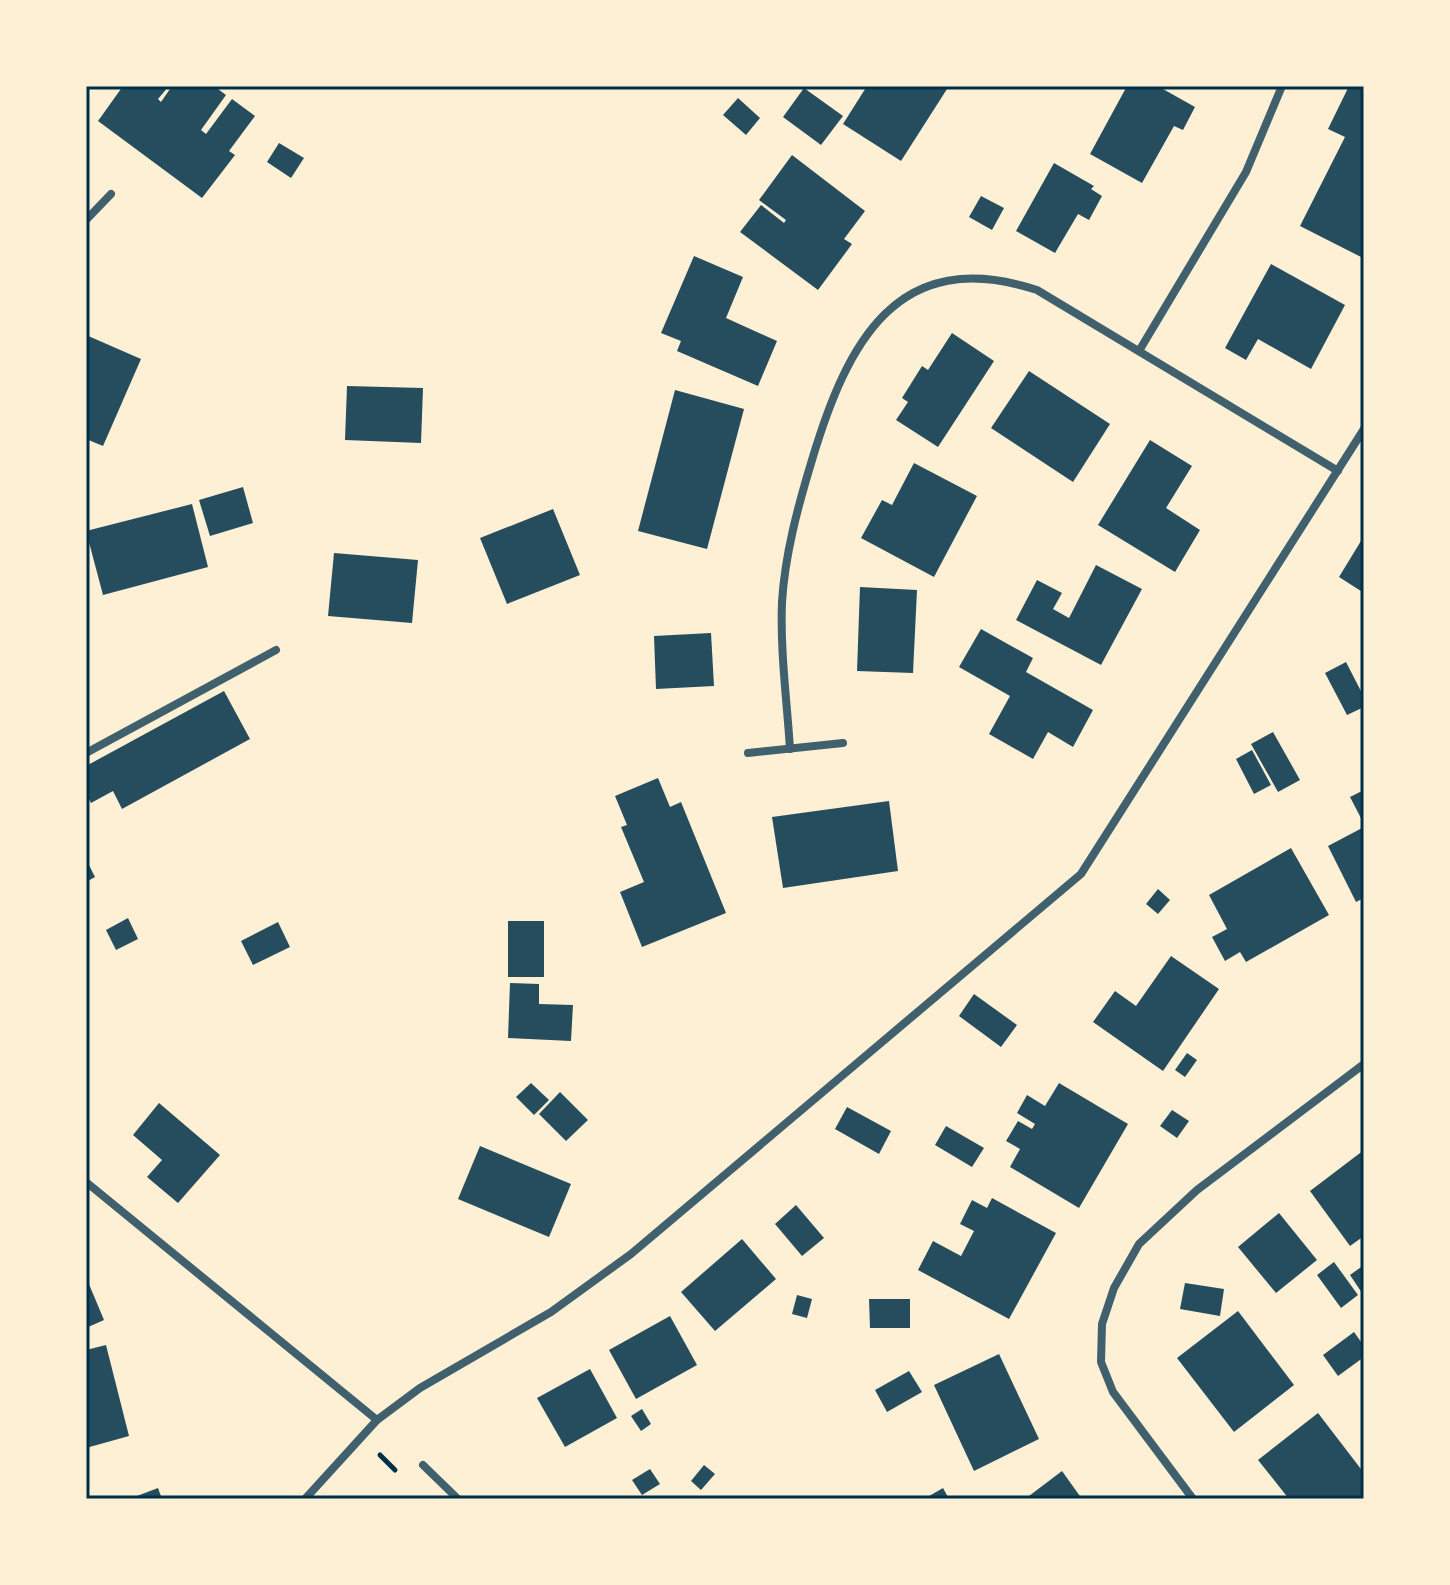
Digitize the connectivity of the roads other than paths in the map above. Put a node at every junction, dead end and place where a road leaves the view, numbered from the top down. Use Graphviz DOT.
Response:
graph roads {
  1 [pos="1282,86"];
  2 [pos="111,194"];
  3 [pos="86,220"];
  4 [pos="1139,351"];
  5 [pos="1364,429"];
  6 [pos="1338,471"];
  7 [pos="276,650"];
  8 [pos="843,743"];
  9 [pos="790,749"];
  10 [pos="86,753"];
  11 [pos="748,753"];
  12 [pos="1364,1064"];
  13 [pos="86,1182"];
  14 [pos="377,1420"];
  15 [pos="423,1465"];
  16 [pos="305,1499"];
  17 [pos="458,1499"];
  18 [pos="1193,1499"];
  1 -- 4 [label="street"];
  2 -- 3 [label="street"];
  4 -- 6 [label="street"];
  4 -- 9 [label="street"];
  5 -- 6 [label="street"];
  6 -- 14 [label="street"];
  7 -- 10 [label="street"];
  8 -- 9 [label="street"];
  9 -- 11 [label="street"];
  12 -- 18 [label="street"];
  13 -- 14 [label="street"];
  14 -- 16 [label="street"];
  15 -- 17 [label="street"];
}
